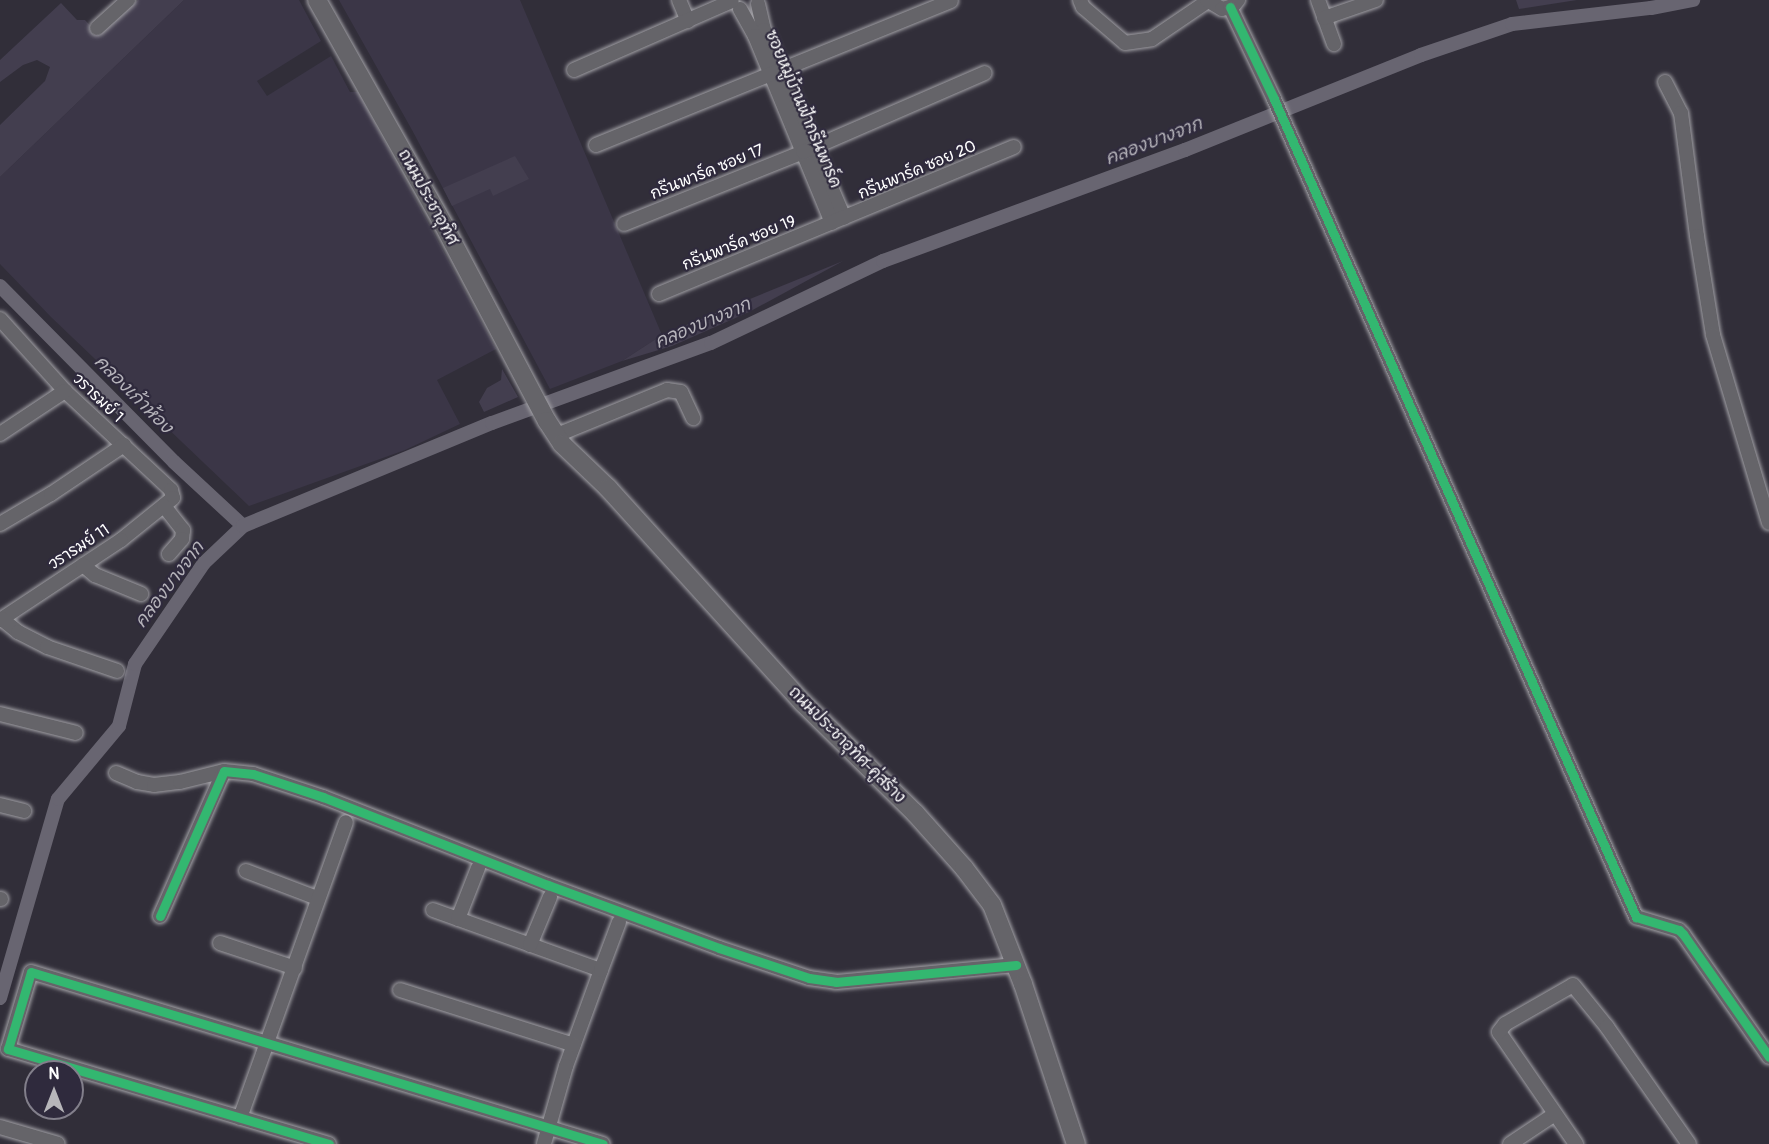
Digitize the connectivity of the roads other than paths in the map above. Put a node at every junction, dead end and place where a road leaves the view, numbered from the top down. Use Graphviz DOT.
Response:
graph roads {
  1 [pos="128,0"];
  2 [pos="317,0"];
  3 [pos="679,0"];
  4 [pos="1080,0"];
  5 [pos="1318,0"];
  6 [pos="1376,0"];
  7 [pos="951,1"];
  8 [pos="1208,1"];
  9 [pos="759,2"];
  10 [pos="735,3"];
  11 [pos="1234,4"];
  12 [pos="1324,18"];
  13 [pos="688,21"];
  14 [pos="97,28"];
  15 [pos="1334,44"];
  16 [pos="574,69"];
  17 [pos="776,72"];
  18 [pos="985,73"];
  19 [pos="1665,82"];
  20 [pos="596,145"];
  21 [pos="1014,147"];
  22 [pos="808,150"];
  23 [pos="838,220"];
  24 [pos="624,224"];
  25 [pos="659,294"];
  26 [pos="0,319"];
  27 [pos="5,334"];
  28 [pos="65,391"];
  29 [pos="534,396"];
  30 [pos="693,418"];
  31 [pos="552,428"];
  32 [pos="0,434"];
  33 [pos="124,445"];
  34 [pos="169,502"];
  35 [pos="1769,523"];
  36 [pos="0,524"];
  37 [pos="169,554"];
  38 [pos="82,565"];
  39 [pos="141,594"];
  40 [pos="1,619"];
  41 [pos="117,671"];
  42 [pos="0,714"];
  43 [pos="76,733"];
  44 [pos="224,771"];
  45 [pos="116,773"];
  46 [pos="0,805"];
  47 [pos="24,812"];
  48 [pos="346,822"];
  49 [pos="478,868"];
  50 [pos="246,871"];
  51 [pos="550,897"];
  52 [pos="317,898"];
  53 [pos="433,910"];
  54 [pos="160,916"];
  55 [pos="458,919"];
  56 [pos="619,922"];
  57 [pos="220,943"];
  58 [pos="530,945"];
  59 [pos="1016,965"];
  60 [pos="295,968"];
  61 [pos="602,970"];
  62 [pos="400,990"];
  63 [pos="268,1042"];
  64 [pos="574,1045"];
  65 [pos="1769,1057"];
  66 [pos="1555,1114"];
  67 [pos="240,1118"];
  68 [pos="549,1126"];
  69 [pos="0,1127"];
  70 [pos="58,1144"];
  71 [pos="329,1144"];
  72 [pos="544,1144"];
  73 [pos="603,1144"];
  74 [pos="1076,1144"];
  75 [pos="1510,1144"];
  76 [pos="1576,1144"];
  77 [pos="1689,1144"];
  1 -- 14 [label="street"];
  2 -- 29 [label="main road, ถนนประชาอุทิศ"];
  3 -- 13 [label="street"];
  4 -- 8 [label="street"];
  5 -- 12 [label="street"];
  6 -- 12 [label="street"];
  7 -- 17 [label="street"];
  8 -- 11 [label="street"];
  9 -- 10 [label="street, ซอยหมู่บ้านฟ้ากรีนพาร์ค"];
  9 -- 17 [label="street, ซอยหมู่บ้านฟ้ากรีนพาร์ค"];
  10 -- 13 [label="street"];
  10 -- 17 [label="street, ซอยหมู่บ้านฟ้ากรีนพาร์ค"];
  11 -- 65 [label="street"];
  12 -- 15 [label="street"];
  13 -- 16 [label="street"];
  17 -- 20 [label="street"];
  17 -- 22 [label="street, ซอยหมู่บ้านฟ้ากรีนพาร์ค"];
  18 -- 22 [label="street, กรีนพาร์ค ซอย 17"];
  19 -- 35 [label="street"];
  21 -- 23 [label="street, กรีนพาร์ค ซอย 20"];
  22 -- 23 [label="street, ซอยหมู่บ้านฟ้ากรีนพาร์ค"];
  22 -- 24 [label="street, กรีนพาร์ค ซอย 17"];
  23 -- 25 [label="street, กรีนพาร์ค ซอย 19"];
  26 -- 27 [label="street, วรารมย์ 1"];
  27 -- 28 [label="street, วรารมย์ 1"];
  28 -- 32 [label="street"];
  28 -- 33 [label="street, วรารมย์ 1"];
  29 -- 31 [label="main road, ถนนประชาอุทิศ-คู่สร้าง"];
  30 -- 31 [label="street"];
  31 -- 59 [label="main road, ถนนประชาอุทิศ-คู่สร้าง"];
  33 -- 34 [label="street, วรารมย์ 1"];
  33 -- 36 [label="street"];
  34 -- 37 [label="street, วรารมย์ 1"];
  34 -- 38 [label="street, วรารมย์ 11"];
  38 -- 39 [label="street"];
  38 -- 40 [label="street, วรารมย์ 11"];
  40 -- 41 [label="street"];
  42 -- 43 [label="street"];
  44 -- 45 [label="street"];
  44 -- 54 [label="street"];
  44 -- 59 [label="street"];
  46 -- 47 [label="street"];
  48 -- 52 [label="street"];
  49 -- 55 [label="street"];
  50 -- 52 [label="street"];
  51 -- 58 [label="street"];
  52 -- 60 [label="street"];
  53 -- 55 [label="street"];
  55 -- 58 [label="street"];
  56 -- 61 [label="street"];
  57 -- 60 [label="street"];
  58 -- 61 [label="street"];
  59 -- 74 [label="main road, ถนนประชาอุทิศ-คู่สร้าง"];
  60 -- 63 [label="street"];
  61 -- 64 [label="street"];
  62 -- 64 [label="street"];
  63 -- 67 [label="street"];
  63 -- 67 [label="street"];
  63 -- 68 [label="street"];
  64 -- 68 [label="street"];
  66 -- 75 [label="street"];
  66 -- 76 [label="street"];
  66 -- 77 [label="street"];
  67 -- 71 [label="street"];
  68 -- 72 [label="street"];
  68 -- 73 [label="street"];
  69 -- 70 [label="street"];
}
